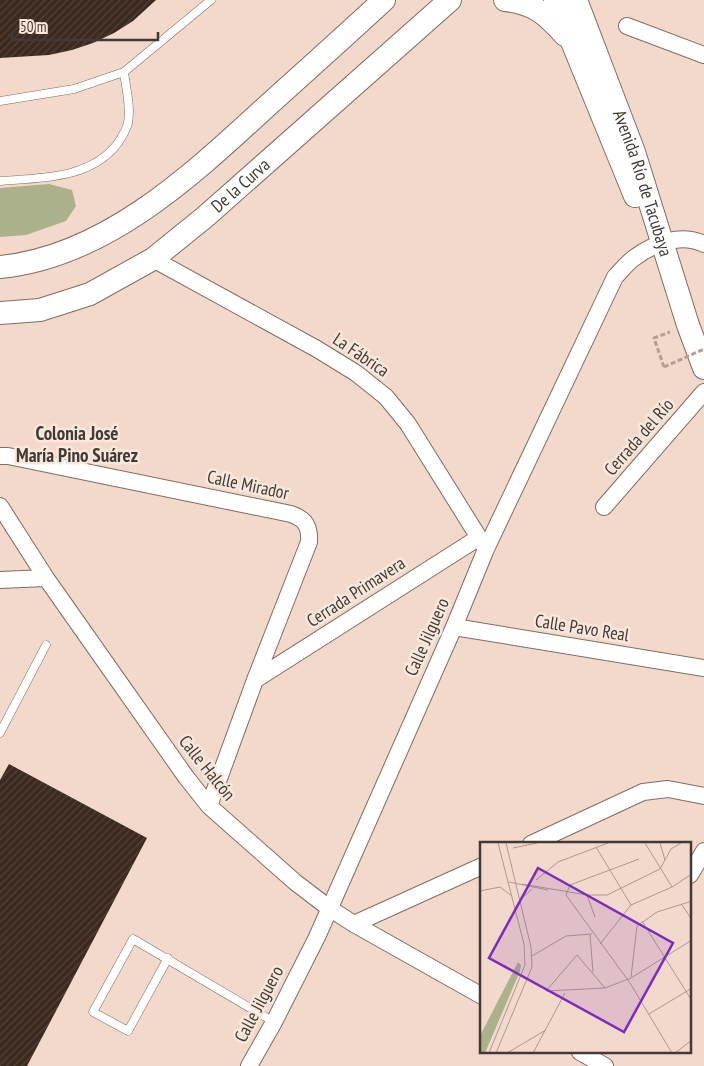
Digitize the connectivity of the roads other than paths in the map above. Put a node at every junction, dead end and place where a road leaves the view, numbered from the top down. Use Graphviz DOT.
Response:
graph roads {
  1 [pos="212,0"];
  2 [pos="384,0"];
  3 [pos="450,0"];
  4 [pos="505,0"];
  5 [pos="555,0"];
  6 [pos="576,0"];
  7 [pos="627,26"];
  8 [pos="571,41"];
  9 [pos="704,55"];
  10 [pos="124,72"];
  11 [pos="0,101"];
  12 [pos="0,180"];
  13 [pos="662,243"];
  14 [pos="704,244"];
  15 [pos="153,259"];
  16 [pos="0,266"];
  17 [pos="0,313"];
  18 [pos="704,368"];
  19 [pos="704,392"];
  20 [pos="0,456"];
  21 [pos="0,506"];
  22 [pos="604,507"];
  23 [pos="482,543"];
  24 [pos="46,578"];
  25 [pos="0,580"];
  26 [pos="454,627"];
  27 [pos="46,645"];
  28 [pos="704,668"];
  29 [pos="255,680"];
  30 [pos="0,732"];
  31 [pos="704,796"];
  32 [pos="209,806"];
  33 [pos="535,842"];
  34 [pos="704,851"];
  35 [pos="480,867"];
  36 [pos="692,872"];
  37 [pos="329,908"];
  38 [pos="354,924"];
  39 [pos="168,958"];
  40 [pos="480,995"];
  41 [pos="274,1022"];
  42 [pos="584,1057"];
  43 [pos="249,1066"];
  44 [pos="604,1066"];
  1 -- 10 [label="lane"];
  2 -- 16 [label="main road"];
  3 -- 15 [label="main road, De la Curva"];
  4 -- 8 [label="main road"];
  5 -- 8 [label="main road"];
  6 -- 13 [label="main road, Avenida Río de Tacubaya"];
  7 -- 9 [label="street"];
  8 -- 13 [label="main road"];
  10 -- 11 [label="lane"];
  10 -- 12 [label="lane"];
  13 -- 14 [label="street, Calle Jilguero"];
  13 -- 18 [label="main road, Avenida Río de Tacubaya"];
  13 -- 23 [label="street, Calle Jilguero"];
  15 -- 17 [label="main road, De la Curva"];
  15 -- 23 [label="street, La Fábrica"];
  19 -- 22 [label="street, Cerrada del Río"];
  20 -- 29 [label="street, Calle Mirador"];
  21 -- 24 [label="street, Calle Halcón"];
  23 -- 26 [label="street, Calle Jilguero"];
  23 -- 29 [label="street, Cerrada Primavera"];
  24 -- 25 [label="street"];
  24 -- 32 [label="street, Calle Halcón"];
  26 -- 28 [label="street, Calle Pavo Real"];
  26 -- 37 [label="street, Calle Jilguero"];
  27 -- 30 [label="lane"];
  29 -- 32 [label="street, Calle Mirador"];
  31 -- 33 [label="street"];
  32 -- 37 [label="street, Calle Halcón"];
  34 -- 36 [label="street"];
  35 -- 38 [label="street"];
  37 -- 38 [label="street, Calle Halcón"];
  37 -- 41 [label="street, Calle Jilguero"];
  38 -- 40 [label="street, Calle Halcón"];
  39 -- 39 [label="lane"];
  39 -- 41 [label="lane"];
  41 -- 43 [label="street, Calle Jilguero"];
  42 -- 44 [label="street"];
}
